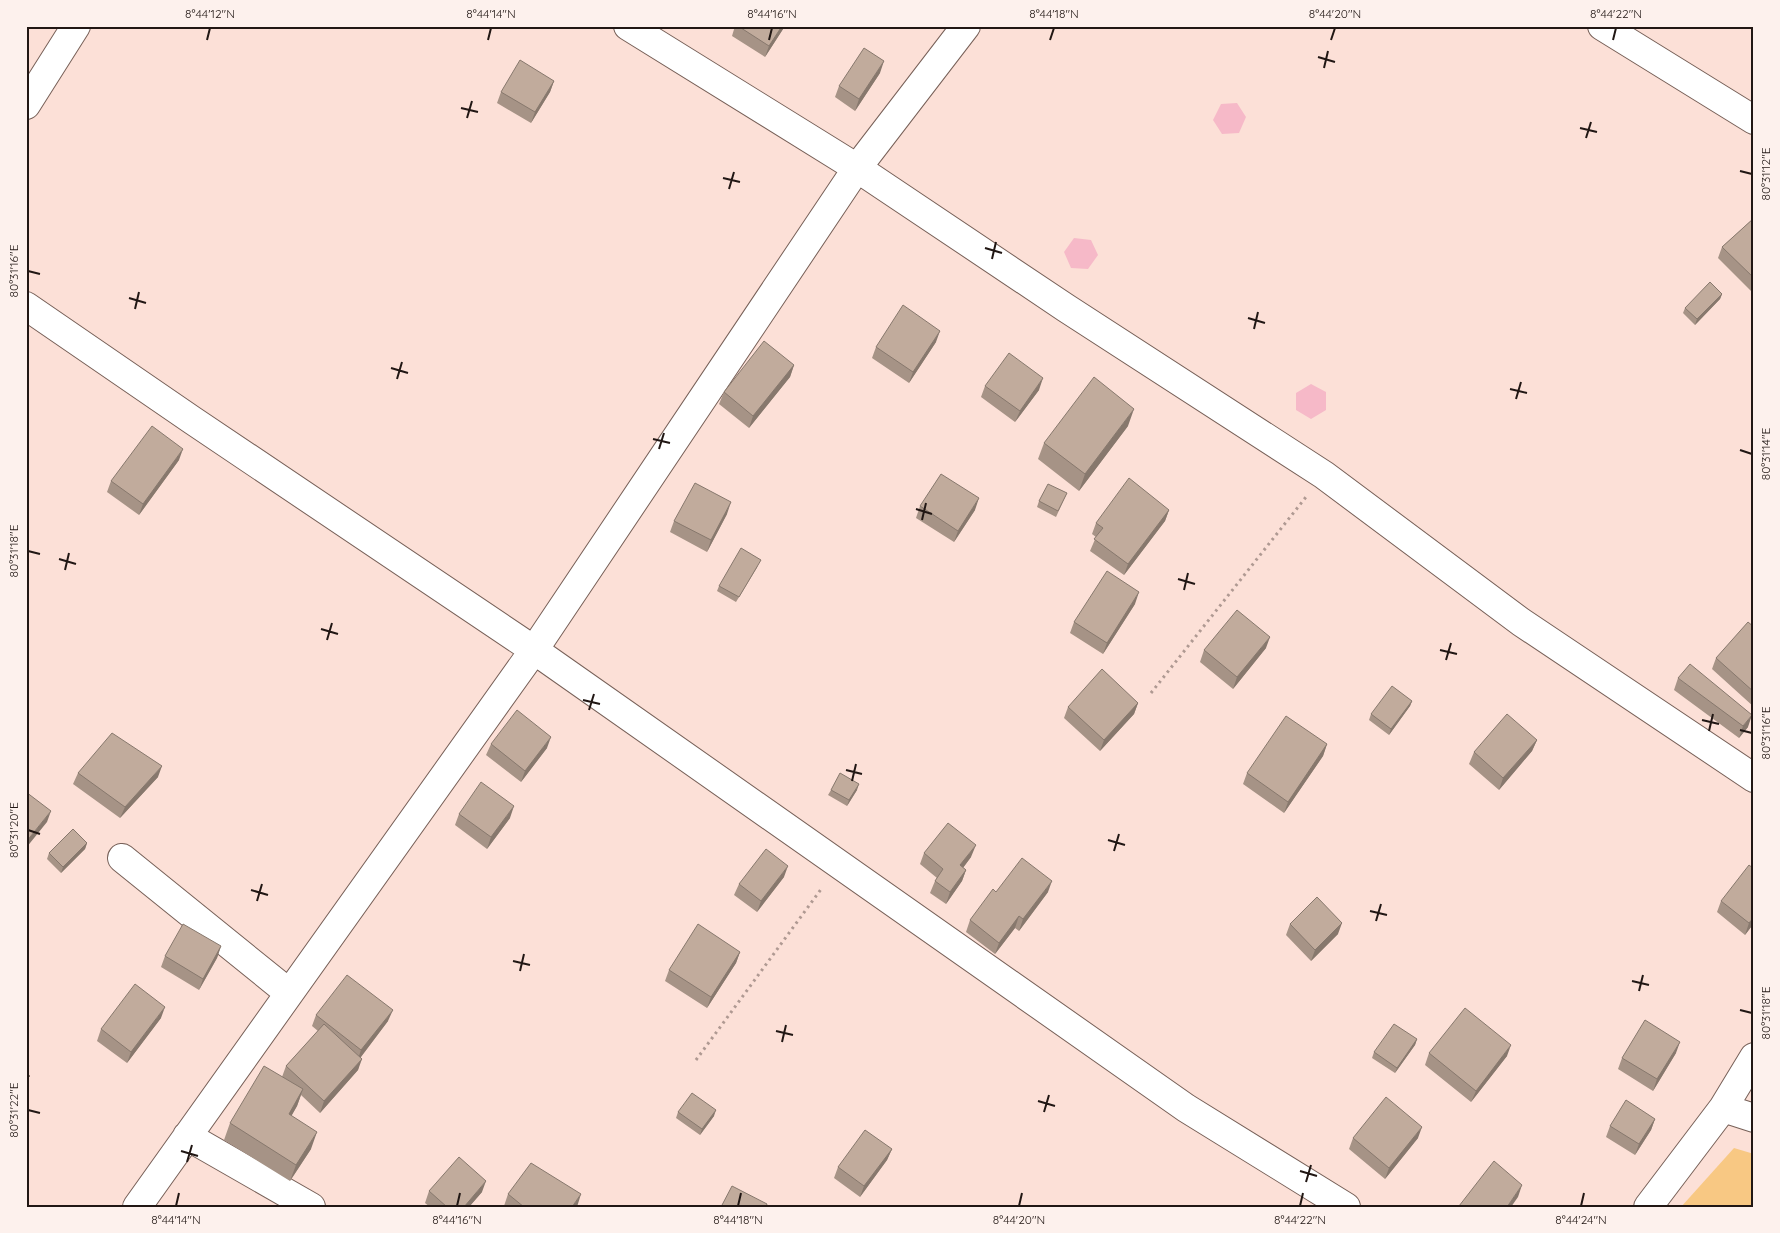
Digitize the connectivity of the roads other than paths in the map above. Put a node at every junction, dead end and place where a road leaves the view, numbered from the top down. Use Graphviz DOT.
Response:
graph roads {
  1 [pos="76,26"];
  2 [pos="628,26"];
  3 [pos="966,26"];
  4 [pos="1602,26"];
  5 [pos="26,104"];
  6 [pos="1754,120"];
  7 [pos="857,168"];
  8 [pos="26,306"];
  9 [pos="534,650"];
  10 [pos="1754,778"];
  11 [pos="122,858"];
  12 [pos="289,993"];
  13 [pos="1754,1057"];
  14 [pos="1723,1108"];
  15 [pos="1754,1118"];
  16 [pos="187,1136"];
  17 [pos="137,1207"];
  18 [pos="311,1207"];
  19 [pos="1346,1207"];
  20 [pos="1648,1207"];
  1 -- 5 [label="street"];
  2 -- 7 [label="street"];
  3 -- 7 [label="street"];
  4 -- 6 [label="street"];
  7 -- 9 [label="street"];
  7 -- 10 [label="street"];
  8 -- 9 [label="street"];
  9 -- 12 [label="street"];
  9 -- 19 [label="street"];
  11 -- 12 [label="street"];
  12 -- 16 [label="street"];
  13 -- 14 [label="street"];
  14 -- 15 [label="street"];
  14 -- 20 [label="street"];
  16 -- 17 [label="street"];
  16 -- 18 [label="street"];
}
